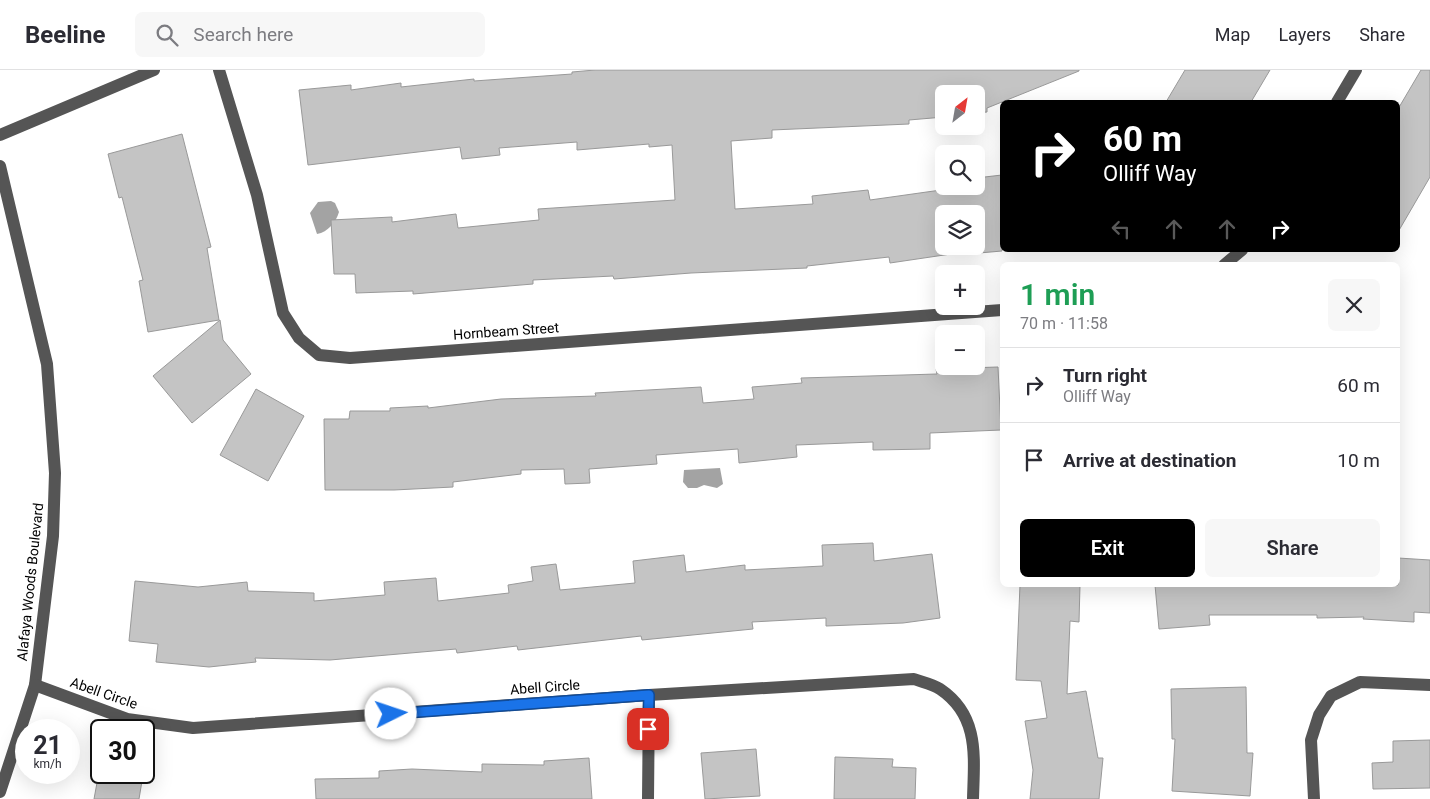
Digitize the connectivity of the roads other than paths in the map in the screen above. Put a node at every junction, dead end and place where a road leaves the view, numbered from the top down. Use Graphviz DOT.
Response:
graph roads {
  1 [pos="154,70"];
  2 [pos="220,70"];
  3 [pos="1356,70"];
  4 [pos="1338,100"];
  5 [pos="0,135"];
  6 [pos="0,166"];
  7 [pos="1240,252"];
  8 [pos="1228,262"];
  9 [pos="1000,310"];
  10 [pos="1430,684"];
  11 [pos="34,685"];
  12 [pos="649,695"];
  13 [pos="0,792"];
  14 [pos="648,799"];
  15 [pos="973,799"];
  16 [pos="1314,799"];
  1 -- 5 [label="street"];
  2 -- 9 [label="street, Hornbeam Street"];
  3 -- 4 [label="street"];
  6 -- 11 [label="street, Alafaya Woods Boulevard"];
  7 -- 8 [label="street"];
  10 -- 16 [label="street"];
  11 -- 12 [label="street, Abell Circle"];
  11 -- 13 [label="street, Alafaya Woods Boulevard"];
  12 -- 14 [label="street"];
  12 -- 15 [label="street, Abell Circle"];
}
